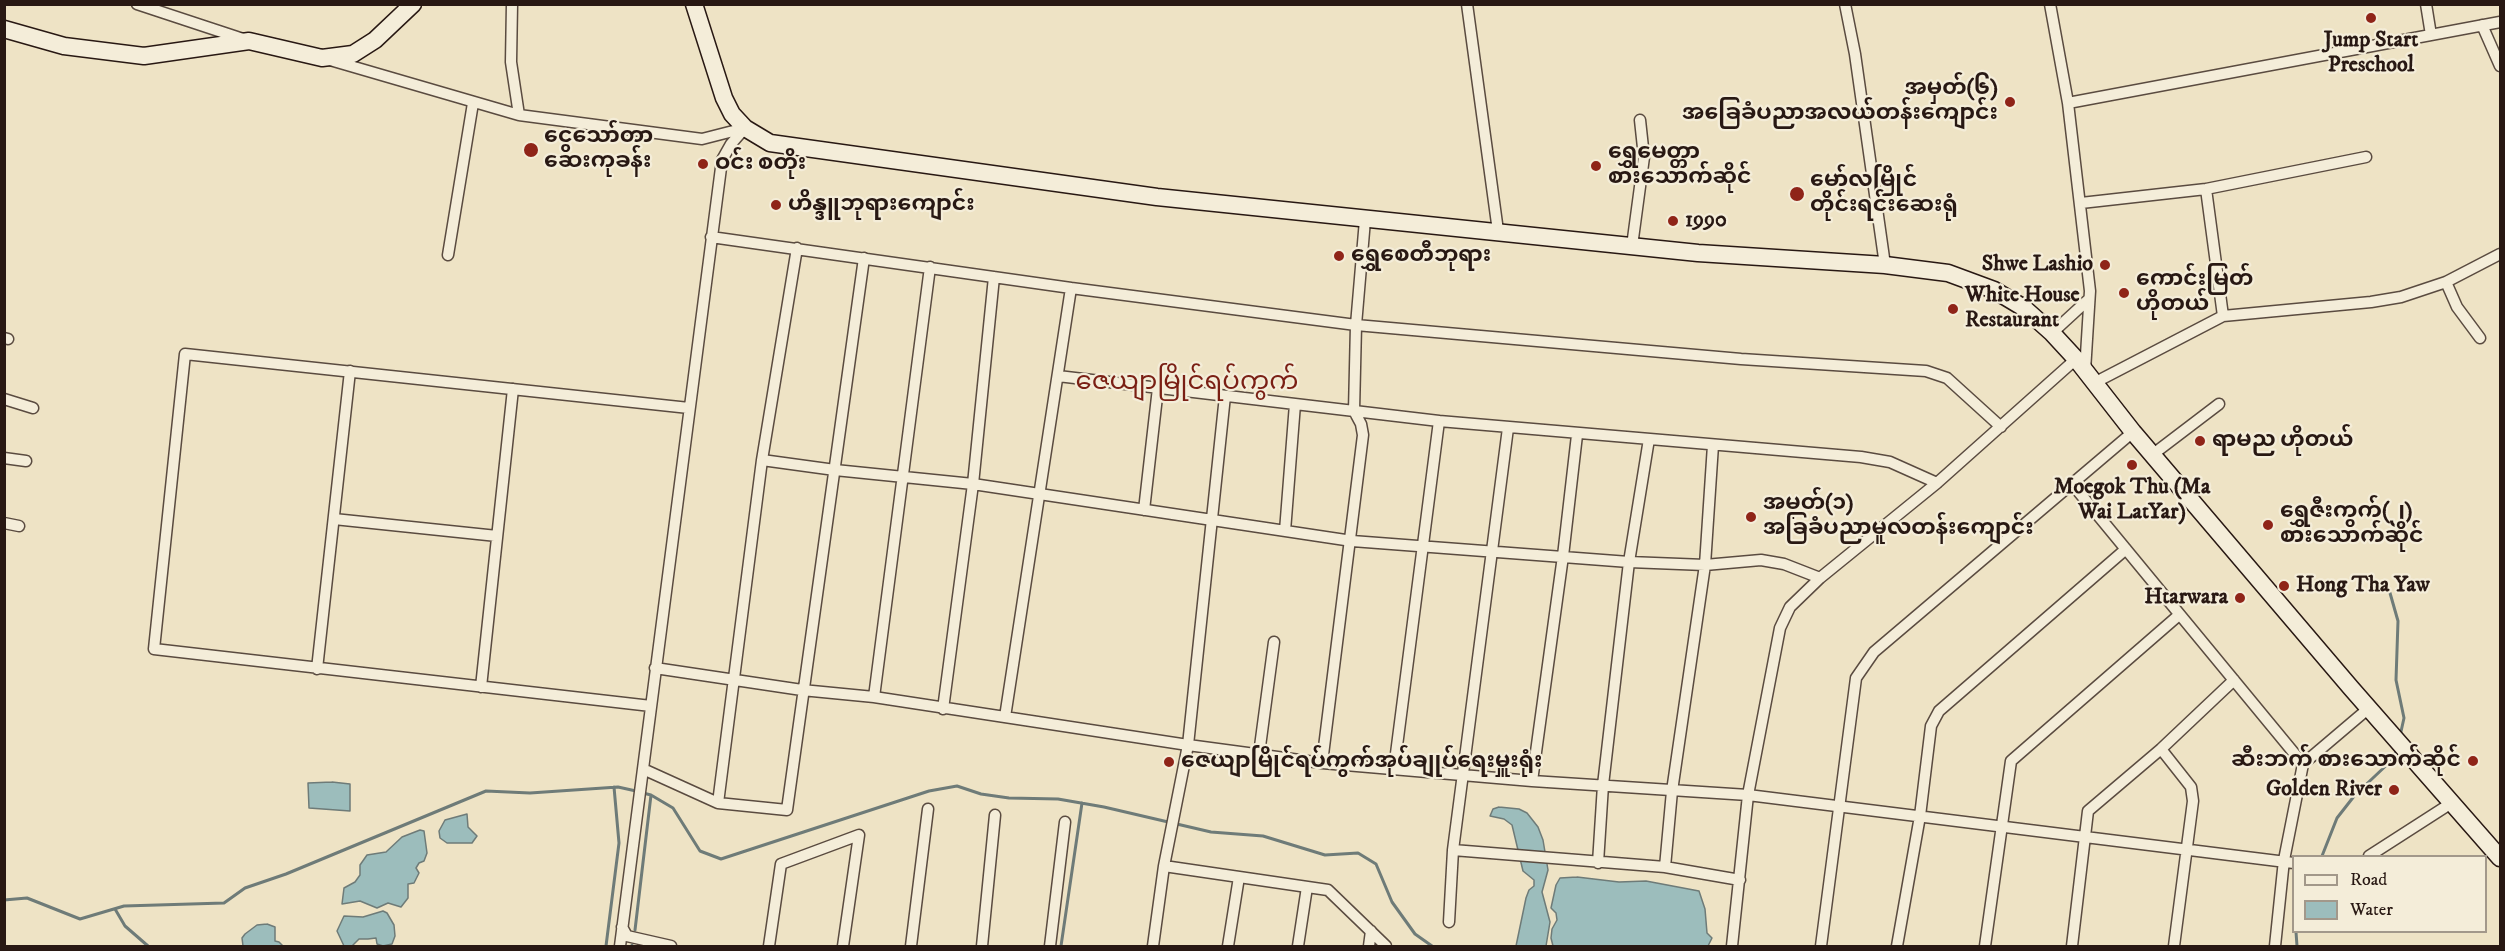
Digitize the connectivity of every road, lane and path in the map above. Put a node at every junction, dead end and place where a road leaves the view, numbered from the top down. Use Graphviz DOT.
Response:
graph roads {
  1 [pos="137,4"];
  2 [pos="412,4"];
  3 [pos="512,4"];
  4 [pos="694,4"];
  5 [pos="1467,4"];
  6 [pos="1845,4"];
  7 [pos="2050,4"];
  8 [pos="2426,4"];
  9 [pos="2500,22"];
  10 [pos="2482,25"];
  11 [pos="4,29"];
  12 [pos="2431,35"];
  13 [pos="249,41"];
  14 [pos="322,58"];
  15 [pos="2500,66"];
  16 [pos="473,103"];
  17 [pos="2068,103"];
  18 [pos="519,115"];
  19 [pos="1640,120"];
  20 [pos="745,128"];
  21 [pos="2366,157"];
  22 [pos="2206,189"];
  23 [pos="2081,203"];
  24 [pos="1365,220"];
  25 [pos="1498,231"];
  26 [pos="711,237"];
  27 [pos="1632,246"];
  28 [pos="797,248"];
  29 [pos="2500,254"];
  30 [pos="448,255"];
  31 [pos="864,258"];
  32 [pos="1885,265"];
  33 [pos="930,267"];
  34 [pos="994,277"];
  35 [pos="2446,282"];
  36 [pos="1071,288"];
  37 [pos="2089,299"];
  38 [pos="2223,316"];
  39 [pos="1356,325"];
  40 [pos="2052,333"];
  41 [pos="2480,338"];
  42 [pos="350,371"];
  43 [pos="2085,371"];
  44 [pos="1058,376"];
  45 [pos="1158,388"];
  46 [pos="513,389"];
  47 [pos="1225,396"];
  48 [pos="4,399"];
  49 [pos="1295,404"];
  50 [pos="2219,404"];
  51 [pos="33,408"];
  52 [pos="689,408"];
  53 [pos="1354,411"];
  54 [pos="1439,422"];
  55 [pos="2001,427"];
  56 [pos="1508,428"];
  57 [pos="2133,432"];
  58 [pos="1577,435"];
  59 [pos="1649,439"];
  60 [pos="1713,445"];
  61 [pos="2152,454"];
  62 [pos="4,458"];
  63 [pos="26,460"];
  64 [pos="762,460"];
  65 [pos="835,470"];
  66 [pos="902,477"];
  67 [pos="1937,483"];
  68 [pos="973,484"];
  69 [pos="2073,484"];
  70 [pos="1041,495"];
  71 [pos="1144,510"];
  72 [pos="334,519"];
  73 [pos="1213,521"];
  74 [pos="4,523"];
  75 [pos="19,526"];
  76 [pos="1285,531"];
  77 [pos="497,536"];
  78 [pos="1352,541"];
  79 [pos="1423,546"];
  80 [pos="2126,549"];
  81 [pos="1493,551"];
  82 [pos="1563,556"];
  83 [pos="1629,562"];
  84 [pos="1705,565"];
  85 [pos="1820,578"];
  86 [pos="2180,615"];
  87 [pos="1274,642"];
  88 [pos="655,668"];
  89 [pos="317,669"];
  90 [pos="735,680"];
  91 [pos="2234,680"];
  92 [pos="481,687"];
  93 [pos="802,690"];
  94 [pos="874,697"];
  95 [pos="651,706"];
  96 [pos="2369,708"];
  97 [pos="943,709"];
  98 [pos="1005,717"];
  99 [pos="1188,745"];
  100 [pos="2161,749"];
  101 [pos="1259,754"];
  102 [pos="1322,763"];
  103 [pos="2303,764"];
  104 [pos="1394,769"];
  105 [pos="643,774"];
  106 [pos="1462,775"];
  107 [pos="1532,781"];
  108 [pos="1603,784"];
  109 [pos="1672,791"];
  110 [pos="1748,795"];
  111 [pos="2453,802"];
  112 [pos="718,803"];
  113 [pos="1839,808"];
  114 [pos="928,809"];
  115 [pos="995,815"];
  116 [pos="1920,816"];
  117 [pos="1065,822"];
  118 [pos="2003,827"];
  119 [pos="2084,836"];
  120 [pos="2186,848"];
  121 [pos="1453,850"];
  122 [pos="2371,855"];
  123 [pos="2500,858"];
  124 [pos="2289,861"];
  125 [pos="1598,862"];
  126 [pos="1164,866"];
  127 [pos="1665,867"];
  128 [pos="1239,877"];
  129 [pos="1740,880"];
  130 [pos="1306,887"];
  131 [pos="1449,922"];
  132 [pos="622,927"];
  133 [pos="1371,932"];
  134 [pos="620,946"];
  135 [pos="671,946"];
  136 [pos="769,946"];
  137 [pos="843,946"];
  138 [pos="911,946"];
  139 [pos="982,946"];
  140 [pos="1050,946"];
  141 [pos="1153,946"];
  142 [pos="1228,946"];
  143 [pos="1298,946"];
  144 [pos="1369,946"];
  145 [pos="1386,946"];
  146 [pos="1732,946"];
  147 [pos="1821,946"];
  148 [pos="1897,946"];
  149 [pos="1985,946"];
  150 [pos="2072,946"];
  151 [pos="2174,946"];
  152 [pos="2275,946"];
  1 -- 13 [label="street"];
  2 -- 14 [label="main road"];
  3 -- 18 [label="street"];
  4 -- 20 [label="main road"];
  5 -- 25 [label="street"];
  6 -- 32 [label="street"];
  7 -- 17 [label="street"];
  8 -- 12 [label="street"];
  9 -- 10 [label="street"];
  10 -- 12 [label="street"];
  10 -- 15 [label="street"];
  11 -- 13 [label="main road"];
  12 -- 17 [label="street"];
  13 -- 14 [label="main road"];
  14 -- 16 [label="street"];
  16 -- 18 [label="street"];
  16 -- 30 [label="street"];
  17 -- 23 [label="street"];
  18 -- 20 [label="street"];
  19 -- 27 [label="street"];
  20 -- 24 [label="main road"];
  20 -- 26 [label="street"];
  21 -- 22 [label="street"];
  22 -- 23 [label="street"];
  22 -- 38 [label="street"];
  23 -- 37 [label="street"];
  24 -- 25 [label="main road"];
  24 -- 39 [label="street"];
  25 -- 27 [label="main road"];
  26 -- 28 [label="street"];
  26 -- 52 [label="street"];
  27 -- 32 [label="main road"];
  28 -- 31 [label="street"];
  28 -- 64 [label="street"];
  29 -- 35 [label="street"];
  31 -- 33 [label="street"];
  31 -- 65 [label="street"];
  32 -- 40 [label="main road"];
  33 -- 34 [label="street"];
  33 -- 66 [label="street"];
  34 -- 36 [label="street"];
  34 -- 68 [label="street"];
  35 -- 38 [label="street"];
  35 -- 41 [label="street"];
  36 -- 39 [label="street"];
  36 -- 44 [label="street"];
  37 -- 40 [label="street"];
  37 -- 43 [label="street"];
  38 -- 43 [label="street"];
  39 -- 53 [label="street"];
  39 -- 55 [label="street"];
  40 -- 43 [label="main road"];
  42 -- 46 [label="street"];
  42 -- 72 [label="street"];
  42 -- 89 [label="street"];
  43 -- 55 [label="street"];
  43 -- 57 [label="main road"];
  44 -- 45 [label="street"];
  44 -- 70 [label="street"];
  45 -- 47 [label="street"];
  45 -- 71 [label="street"];
  46 -- 52 [label="street"];
  46 -- 77 [label="street"];
  47 -- 49 [label="street"];
  47 -- 73 [label="street"];
  48 -- 51 [label="street"];
  49 -- 53 [label="street"];
  49 -- 76 [label="street"];
  50 -- 61 [label="street"];
  52 -- 88 [label="street"];
  53 -- 54 [label="street"];
  53 -- 78 [label="street"];
  54 -- 56 [label="street"];
  54 -- 79 [label="street"];
  55 -- 67 [label="street"];
  56 -- 58 [label="street"];
  56 -- 81 [label="street"];
  57 -- 61 [label="main road"];
  57 -- 69 [label="street"];
  58 -- 59 [label="street"];
  58 -- 82 [label="street"];
  59 -- 60 [label="street"];
  59 -- 83 [label="street"];
  60 -- 67 [label="street"];
  60 -- 84 [label="street"];
  61 -- 96 [label="main road"];
  62 -- 63 [label="street"];
  64 -- 65 [label="street"];
  64 -- 90 [label="street"];
  65 -- 66 [label="street"];
  65 -- 93 [label="street"];
  66 -- 68 [label="street"];
  66 -- 94 [label="street"];
  67 -- 85 [label="street"];
  68 -- 70 [label="street"];
  68 -- 97 [label="street"];
  69 -- 80 [label="street"];
  69 -- 113 [label="street"];
  70 -- 71 [label="street"];
  70 -- 98 [label="street"];
  71 -- 73 [label="street"];
  72 -- 77 [label="street"];
  72 -- 89 [label="street"];
  73 -- 76 [label="street"];
  73 -- 99 [label="street"];
  74 -- 75 [label="street"];
  76 -- 78 [label="street"];
  77 -- 92 [label="street"];
  78 -- 79 [label="street"];
  78 -- 102 [label="street"];
  79 -- 81 [label="street"];
  79 -- 104 [label="street"];
  80 -- 86 [label="street"];
  80 -- 116 [label="street"];
  81 -- 82 [label="street"];
  81 -- 106 [label="street"];
  82 -- 83 [label="street"];
  82 -- 107 [label="street"];
  83 -- 84 [label="street"];
  83 -- 108 [label="street"];
  84 -- 85 [label="street"];
  84 -- 109 [label="street"];
  85 -- 110 [label="street"];
  86 -- 91 [label="street"];
  86 -- 118 [label="street"];
  87 -- 101 [label="street"];
  88 -- 90 [label="street"];
  88 -- 95 [label="street"];
  89 -- 92 [label="street"];
  90 -- 93 [label="street"];
  90 -- 112 [label="street"];
  91 -- 100 [label="street"];
  91 -- 103 [label="street"];
  92 -- 95 [label="street"];
  93 -- 94 [label="street"];
  93 -- 112 [label="street"];
  94 -- 97 [label="street"];
  95 -- 105 [label="street"];
  96 -- 103 [label="street"];
  96 -- 111 [label="main road"];
  97 -- 98 [label="street"];
  98 -- 99 [label="street"];
  99 -- 101 [label="street"];
  99 -- 126 [label="street"];
  100 -- 119 [label="street"];
  100 -- 120 [label="street"];
  101 -- 102 [label="street"];
  102 -- 104 [label="street"];
  103 -- 124 [label="street"];
  104 -- 106 [label="street"];
  105 -- 112 [label="street"];
  105 -- 132 [label="street"];
  106 -- 107 [label="street"];
  106 -- 121 [label="street"];
  107 -- 108 [label="street"];
  108 -- 109 [label="street"];
  108 -- 125 [label="street"];
  109 -- 110 [label="street"];
  109 -- 127 [label="street"];
  110 -- 113 [label="street"];
  110 -- 129 [label="street"];
  111 -- 122 [label="street"];
  111 -- 123 [label="main road"];
  113 -- 116 [label="street"];
  113 -- 147 [label="street"];
  114 -- 138 [label="street"];
  115 -- 139 [label="street"];
  116 -- 118 [label="street"];
  116 -- 148 [label="street"];
  117 -- 140 [label="street"];
  118 -- 119 [label="street"];
  118 -- 149 [label="street"];
  119 -- 120 [label="street"];
  119 -- 150 [label="street"];
  120 -- 124 [label="street"];
  120 -- 151 [label="street"];
  121 -- 125 [label="street"];
  121 -- 131 [label="street"];
  124 -- 152 [label="street"];
  125 -- 127 [label="street"];
  126 -- 128 [label="street"];
  126 -- 141 [label="street"];
  127 -- 129 [label="street"];
  128 -- 130 [label="street"];
  128 -- 142 [label="street"];
  129 -- 146 [label="street"];
  130 -- 133 [label="street"];
  130 -- 143 [label="street"];
  132 -- 134 [label="street"];
  132 -- 135 [label="street"];
  133 -- 144 [label="street"];
  133 -- 145 [label="street"];
  136 -- 137 [label="street"];
}
